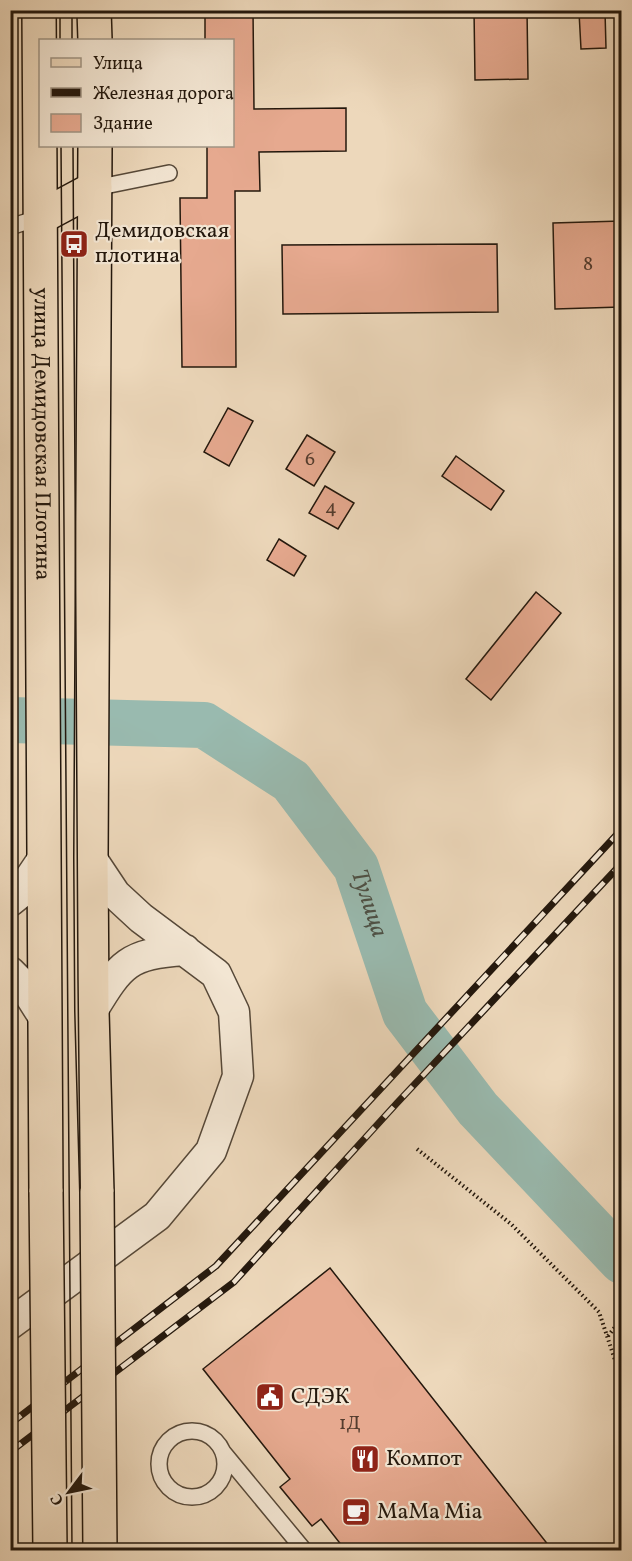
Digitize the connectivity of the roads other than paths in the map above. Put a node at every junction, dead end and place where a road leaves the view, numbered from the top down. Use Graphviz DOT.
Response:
graph roads {
  1 [pos="39,10"];
  2 [pos="94,10"];
  3 [pos="39,39"];
  4 [pos="94,39"];
  5 [pos="40,147"];
  6 [pos="95,147"];
  7 [pos="169,173"];
  8 [pos="95,188"];
  9 [pos="41,217"];
  10 [pos="10,227"];
  11 [pos="91,858"];
  12 [pos="43,859"];
  13 [pos="10,902"];
  14 [pos="185,950"];
  15 [pos="10,972"];
  16 [pos="92,1011"];
  17 [pos="45,1019"];
  18 [pos="10,1324"];
  19 [pos="223,1452"];
  20 [pos="50,1551"];
  21 [pos="100,1551"];
  22 [pos="303,1551"];
  1 -- 3 [label="main road, улица Демидовская Плотина"];
  2 -- 4 [label="main road"];
  5 -- 9 [label="main road, улица Демидовская Плотина"];
  6 -- 8 [label="main road"];
  7 -- 8 [label="lane"];
  8 -- 9 [label="main road"];
  8 -- 11 [label="main road"];
  9 -- 10 [label="lane"];
  9 -- 12 [label="main road, улица Демидовская Плотина"];
  11 -- 14 [label="street"];
  11 -- 16 [label="main road"];
  12 -- 13 [label="street"];
  12 -- 17 [label="main road, улица Демидовская Плотина"];
  14 -- 16 [label="street"];
  14 -- 18 [label="street"];
  15 -- 17 [label="street"];
  16 -- 21 [label="main road, bridge"];
  17 -- 20 [label="main road, улица Демидовская Плотина, bridge"];
  19 -- 19 [label="lane"];
  19 -- 22 [label="lane"];
}
